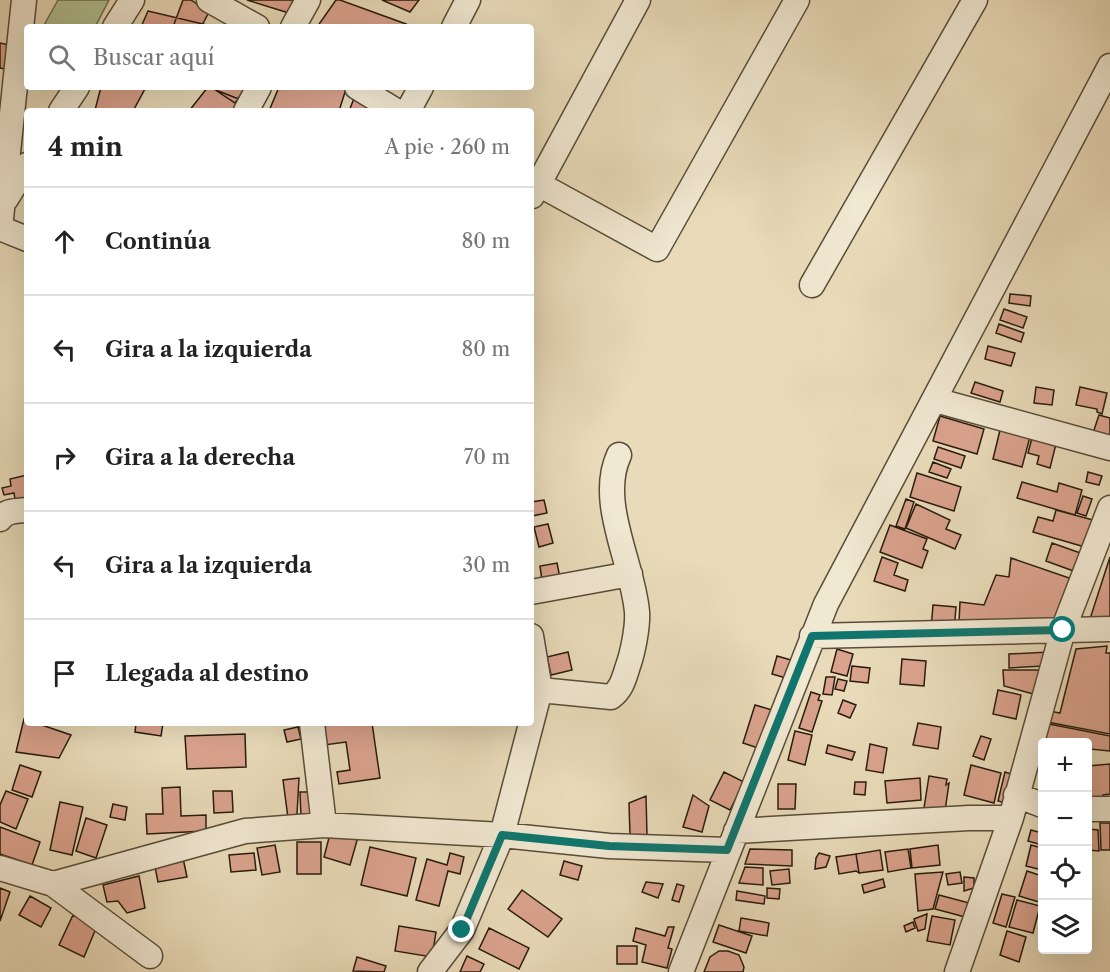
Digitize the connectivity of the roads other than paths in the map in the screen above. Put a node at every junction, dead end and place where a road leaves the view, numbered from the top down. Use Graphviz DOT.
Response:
graph roads {
  1 [pos="24,0"];
  2 [pos="132,0"];
  3 [pos="209,0"];
  4 [pos="308,0"];
  5 [pos="468,0"];
  6 [pos="638,0"];
  7 [pos="797,0"];
  8 [pos="975,0"];
  9 [pos="117,24"];
  10 [pos="252,24"];
  11 [pos="295,24"];
  12 [pos="456,24"];
  13 [pos="1110,66"];
  14 [pos="75,90"];
  15 [pos="258,90"];
  16 [pos="362,90"];
  17 [pos="419,90"];
  18 [pos="64,108"];
  19 [pos="248,108"];
  20 [pos="391,108"];
  21 [pos="410,108"];
  22 [pos="24,170"];
  23 [pos="534,187"];
  24 [pos="3,204"];
  25 [pos="0,228"];
  26 [pos="24,238"];
  27 [pos="812,285"];
  28 [pos="935,400"];
  29 [pos="1110,448"];
  30 [pos="619,455"];
  31 [pos="1110,508"];
  32 [pos="24,510"];
  33 [pos="0,519"];
  34 [pos="630,574"];
  35 [pos="534,591"];
  36 [pos="1110,629"];
  37 [pos="1063,630"];
  38 [pos="812,636"];
  39 [pos="534,654"];
  40 [pos="540,690"];
  41 [pos="534,713"];
  42 [pos="312,726"];
  43 [pos="531,726"];
  44 [pos="1038,805"];
  45 [pos="1014,806"];
  46 [pos="1092,809"];
  47 [pos="1110,809"];
  48 [pos="324,825"];
  49 [pos="502,835"];
  50 [pos="731,840"];
  51 [pos="0,868"];
  52 [pos="53,884"];
  53 [pos="150,956"];
  54 [pos="430,972"];
  55 [pos="681,972"];
  56 [pos="957,972"];
  1 -- 24 [label="street"];
  2 -- 9 [label="street"];
  3 -- 10 [label="street"];
  4 -- 11 [label="street"];
  5 -- 12 [label="street"];
  6 -- 23 [label="street"];
  7 -- 23 [label="street"];
  8 -- 27 [label="street"];
  13 -- 28 [label="street"];
  14 -- 18 [label="street"];
  15 -- 19 [label="street"];
  16 -- 20 [label="street"];
  17 -- 21 [label="street"];
  22 -- 24 [label="street"];
  24 -- 25 [label="street"];
  25 -- 26 [label="street"];
  28 -- 29 [label="street"];
  28 -- 38 [label="street"];
  30 -- 34 [label="street"];
  31 -- 37 [label="street"];
  32 -- 33 [label="street"];
  34 -- 35 [label="street"];
  34 -- 40 [label="street"];
  36 -- 37 [label="street"];
  37 -- 38 [label="street"];
  37 -- 45 [label="street"];
  38 -- 50 [label="street"];
  39 -- 40 [label="street"];
  40 -- 41 [label="street"];
  42 -- 48 [label="street"];
  43 -- 49 [label="street"];
  44 -- 45 [label="street"];
  45 -- 50 [label="street"];
  45 -- 56 [label="street"];
  46 -- 47 [label="street"];
  48 -- 49 [label="street"];
  48 -- 52 [label="street"];
  49 -- 50 [label="street"];
  49 -- 54 [label="street"];
  50 -- 55 [label="street"];
  51 -- 52 [label="street"];
  52 -- 53 [label="street"];
}
